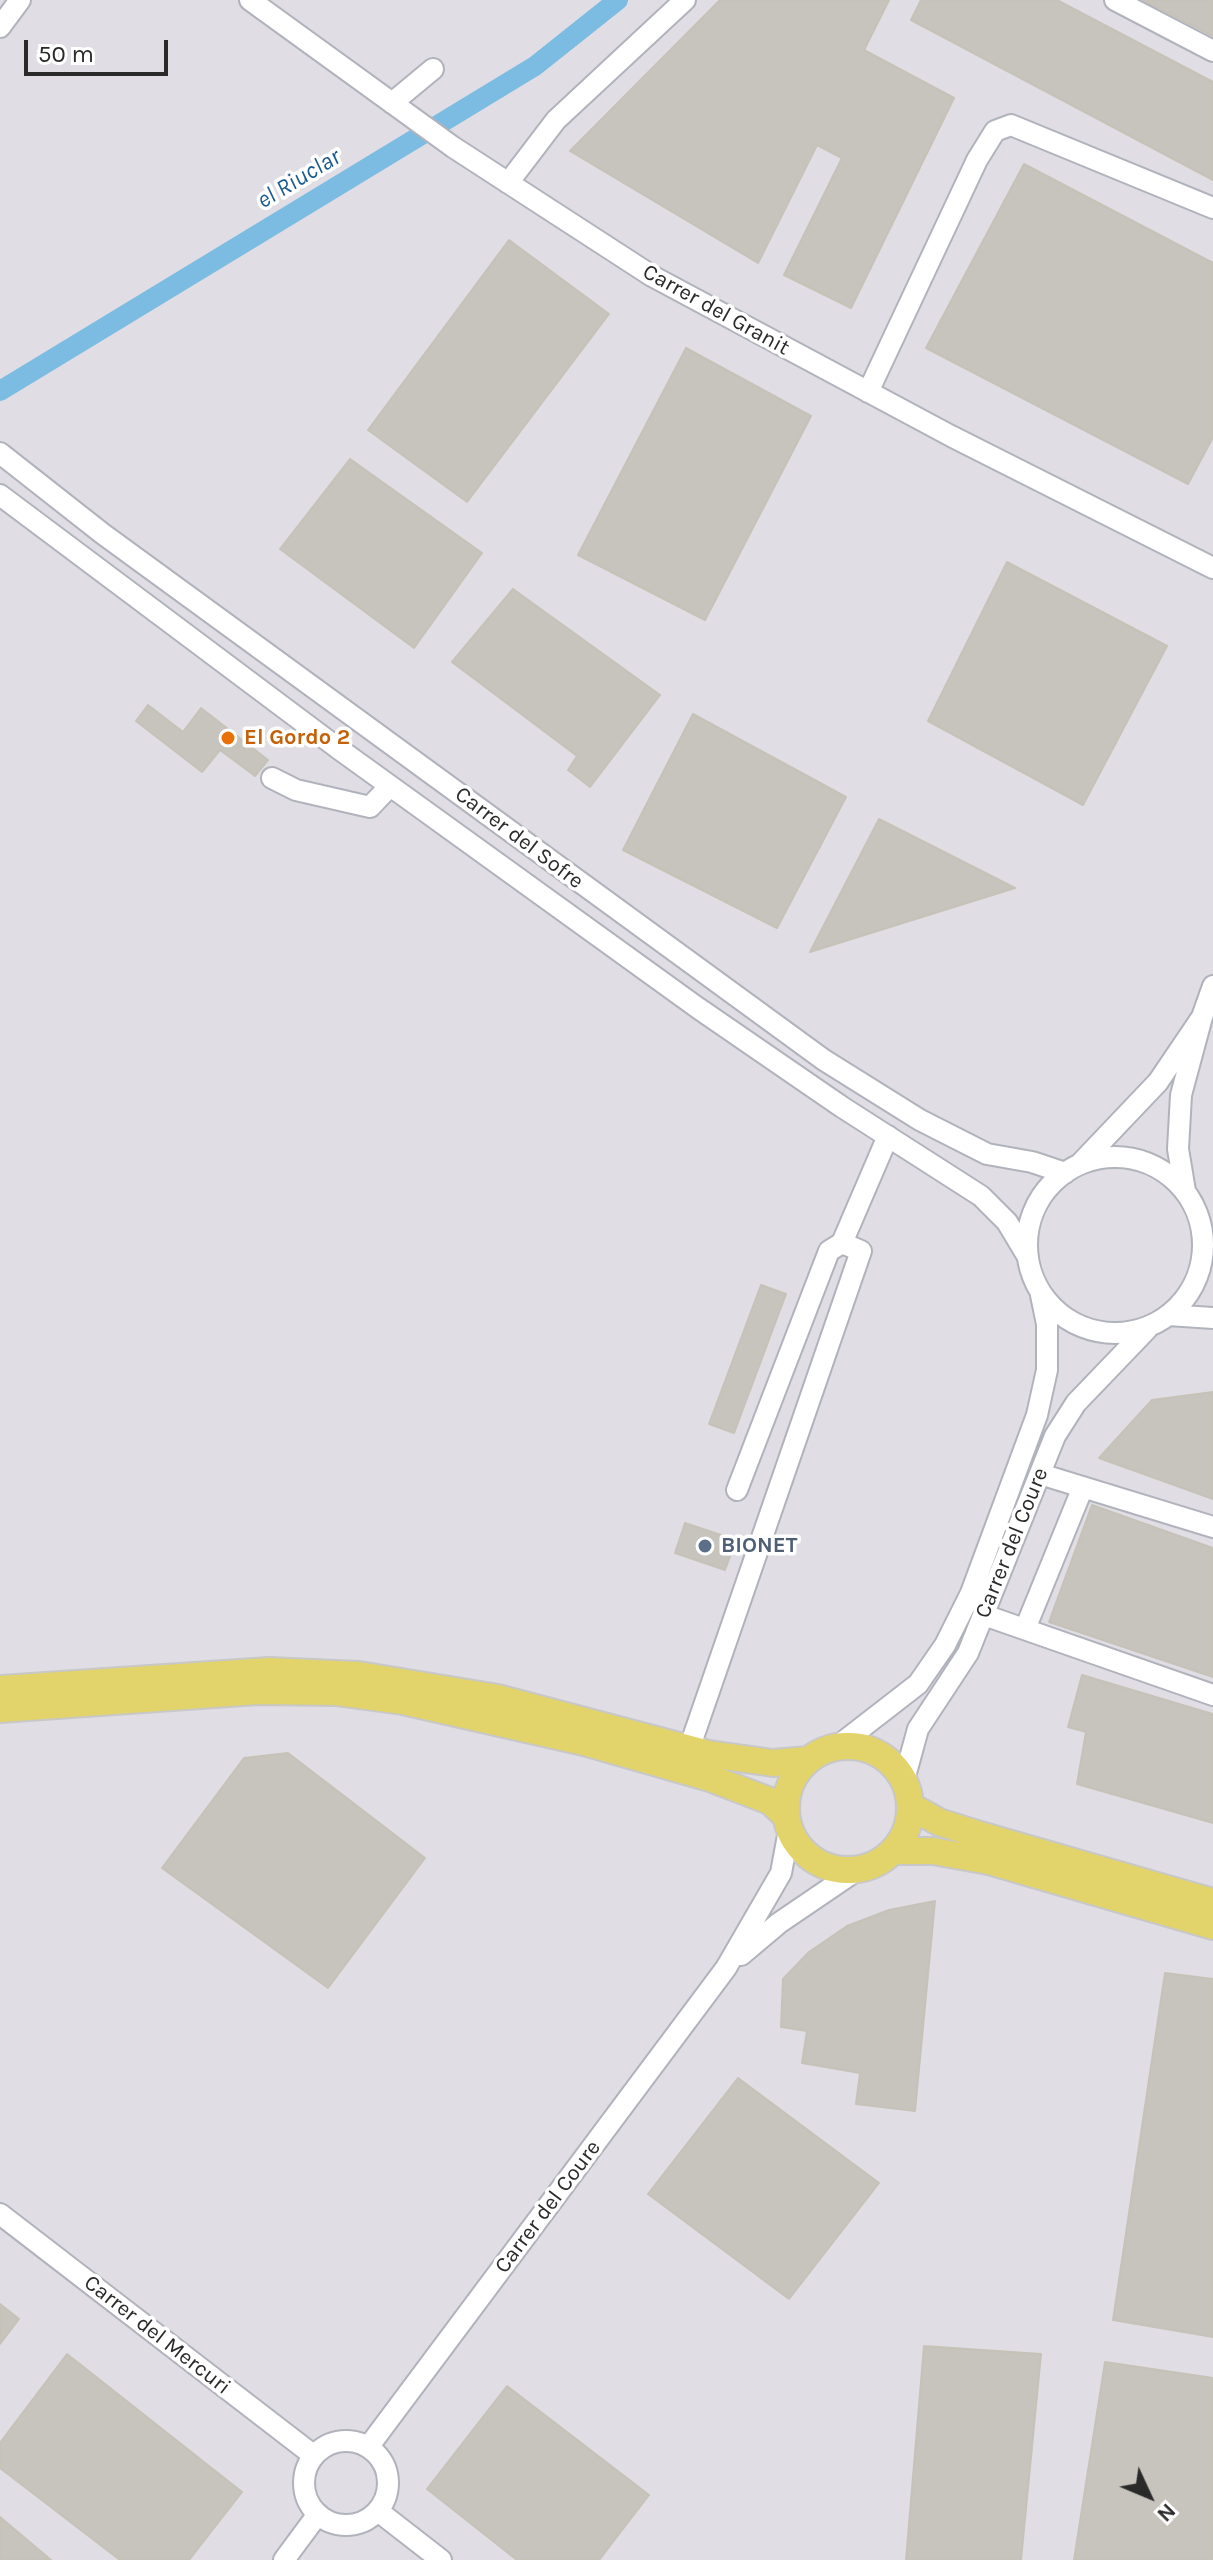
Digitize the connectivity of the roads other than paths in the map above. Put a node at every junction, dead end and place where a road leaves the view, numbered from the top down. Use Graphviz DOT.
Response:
graph roads {
  1 [pos="20,0"];
  2 [pos="250,0"];
  3 [pos="685,0"];
  4 [pos="1115,0"];
  5 [pos="0,27"];
  6 [pos="1213,51"];
  7 [pos="433,69"];
  8 [pos="397,106"];
  9 [pos="508,183"];
  10 [pos="1213,208"];
  11 [pos="868,392"];
  12 [pos="0,453"];
  13 [pos="0,495"];
  14 [pos="1213,568"];
  15 [pos="272,778"];
  16 [pos="390,786"];
  17 [pos="1213,986"];
  18 [pos="1202,1017"];
  19 [pos="888,1136"];
  20 [pos="1072,1170"];
  21 [pos="1185,1191"];
  22 [pos="842,1243"];
  23 [pos="1208,1246"];
  24 [pos="1028,1257"];
  25 [pos="1040,1291"];
  26 [pos="1213,1318"];
  27 [pos="1160,1320"];
  28 [pos="1040,1474"];
  29 [pos="1083,1487"];
  30 [pos="737,1490"];
  31 [pos="1213,1527"];
  32 [pos="984,1615"];
  33 [pos="1025,1629"];
  34 [pos="0,1689"];
  35 [pos="1213,1695"];
  36 [pos="0,1709"];
  37 [pos="838,1746"];
  38 [pos="689,1749"];
  39 [pos="808,1760"];
  40 [pos="907,1793"];
  41 [pos="787,1822"];
  42 [pos="893,1851"];
  43 [pos="857,1870"];
  44 [pos="1213,1902"];
  45 [pos="1213,1926"];
  46 [pos="726,1968"];
  47 [pos="0,2214"];
  48 [pos="369,2446"];
  49 [pos="313,2455"];
  50 [pos="378,2511"];
  51 [pos="318,2514"];
  52 [pos="284,2560"];
  53 [pos="441,2560"];
  1 -- 5 [label="street"];
  2 -- 8 [label="street, Carrer del Granit"];
  3 -- 9 [label="street"];
  4 -- 6 [label="street"];
  7 -- 8 [label="street"];
  8 -- 9 [label="street, Carrer del Granit"];
  9 -- 11 [label="street, Carrer del Granit"];
  10 -- 11 [label="street"];
  11 -- 14 [label="street, Carrer del Granit"];
  12 -- 20 [label="street, Carrer del Sofre"];
  13 -- 16 [label="street, Carrer del Sofre"];
  15 -- 16 [label="street"];
  16 -- 19 [label="street, Carrer del Sofre"];
  17 -- 18 [label="street"];
  18 -- 20 [label="street"];
  18 -- 21 [label="street"];
  19 -- 22 [label="street"];
  19 -- 24 [label="street, Carrer del Sofre"];
  20 -- 21 [label="street"];
  20 -- 24 [label="street"];
  21 -- 23 [label="street"];
  22 -- 30 [label="street"];
  22 -- 38 [label="street"];
  23 -- 27 [label="street"];
  24 -- 25 [label="street"];
  25 -- 27 [label="street"];
  25 -- 37 [label="street, Carrer del Coure"];
  26 -- 27 [label="street"];
  27 -- 28 [label="street, Carrer del Coure"];
  28 -- 29 [label="street"];
  28 -- 32 [label="street, Carrer del Coure"];
  29 -- 31 [label="street"];
  29 -- 33 [label="street"];
  32 -- 33 [label="street"];
  32 -- 40 [label="street, Carrer del Coure"];
  33 -- 35 [label="street"];
  34 -- 38 [label="main road"];
  36 -- 41 [label="main road"];
  37 -- 39 [label="main road"];
  37 -- 40 [label="main road"];
  38 -- 39 [label="main road"];
  39 -- 41 [label="main road"];
  40 -- 42 [label="main road"];
  40 -- 44 [label="main road"];
  41 -- 43 [label="main road"];
  41 -- 46 [label="street, Carrer del Coure"];
  42 -- 43 [label="main road"];
  42 -- 45 [label="main road"];
  43 -- 46 [label="street, Carrer del Coure"];
  46 -- 48 [label="street, Carrer del Coure"];
  47 -- 49 [label="street, Carrer del Mercuri"];
  48 -- 49 [label="street"];
  48 -- 50 [label="street"];
  49 -- 51 [label="street"];
  50 -- 51 [label="street"];
  50 -- 53 [label="street"];
  51 -- 52 [label="street"];
}
